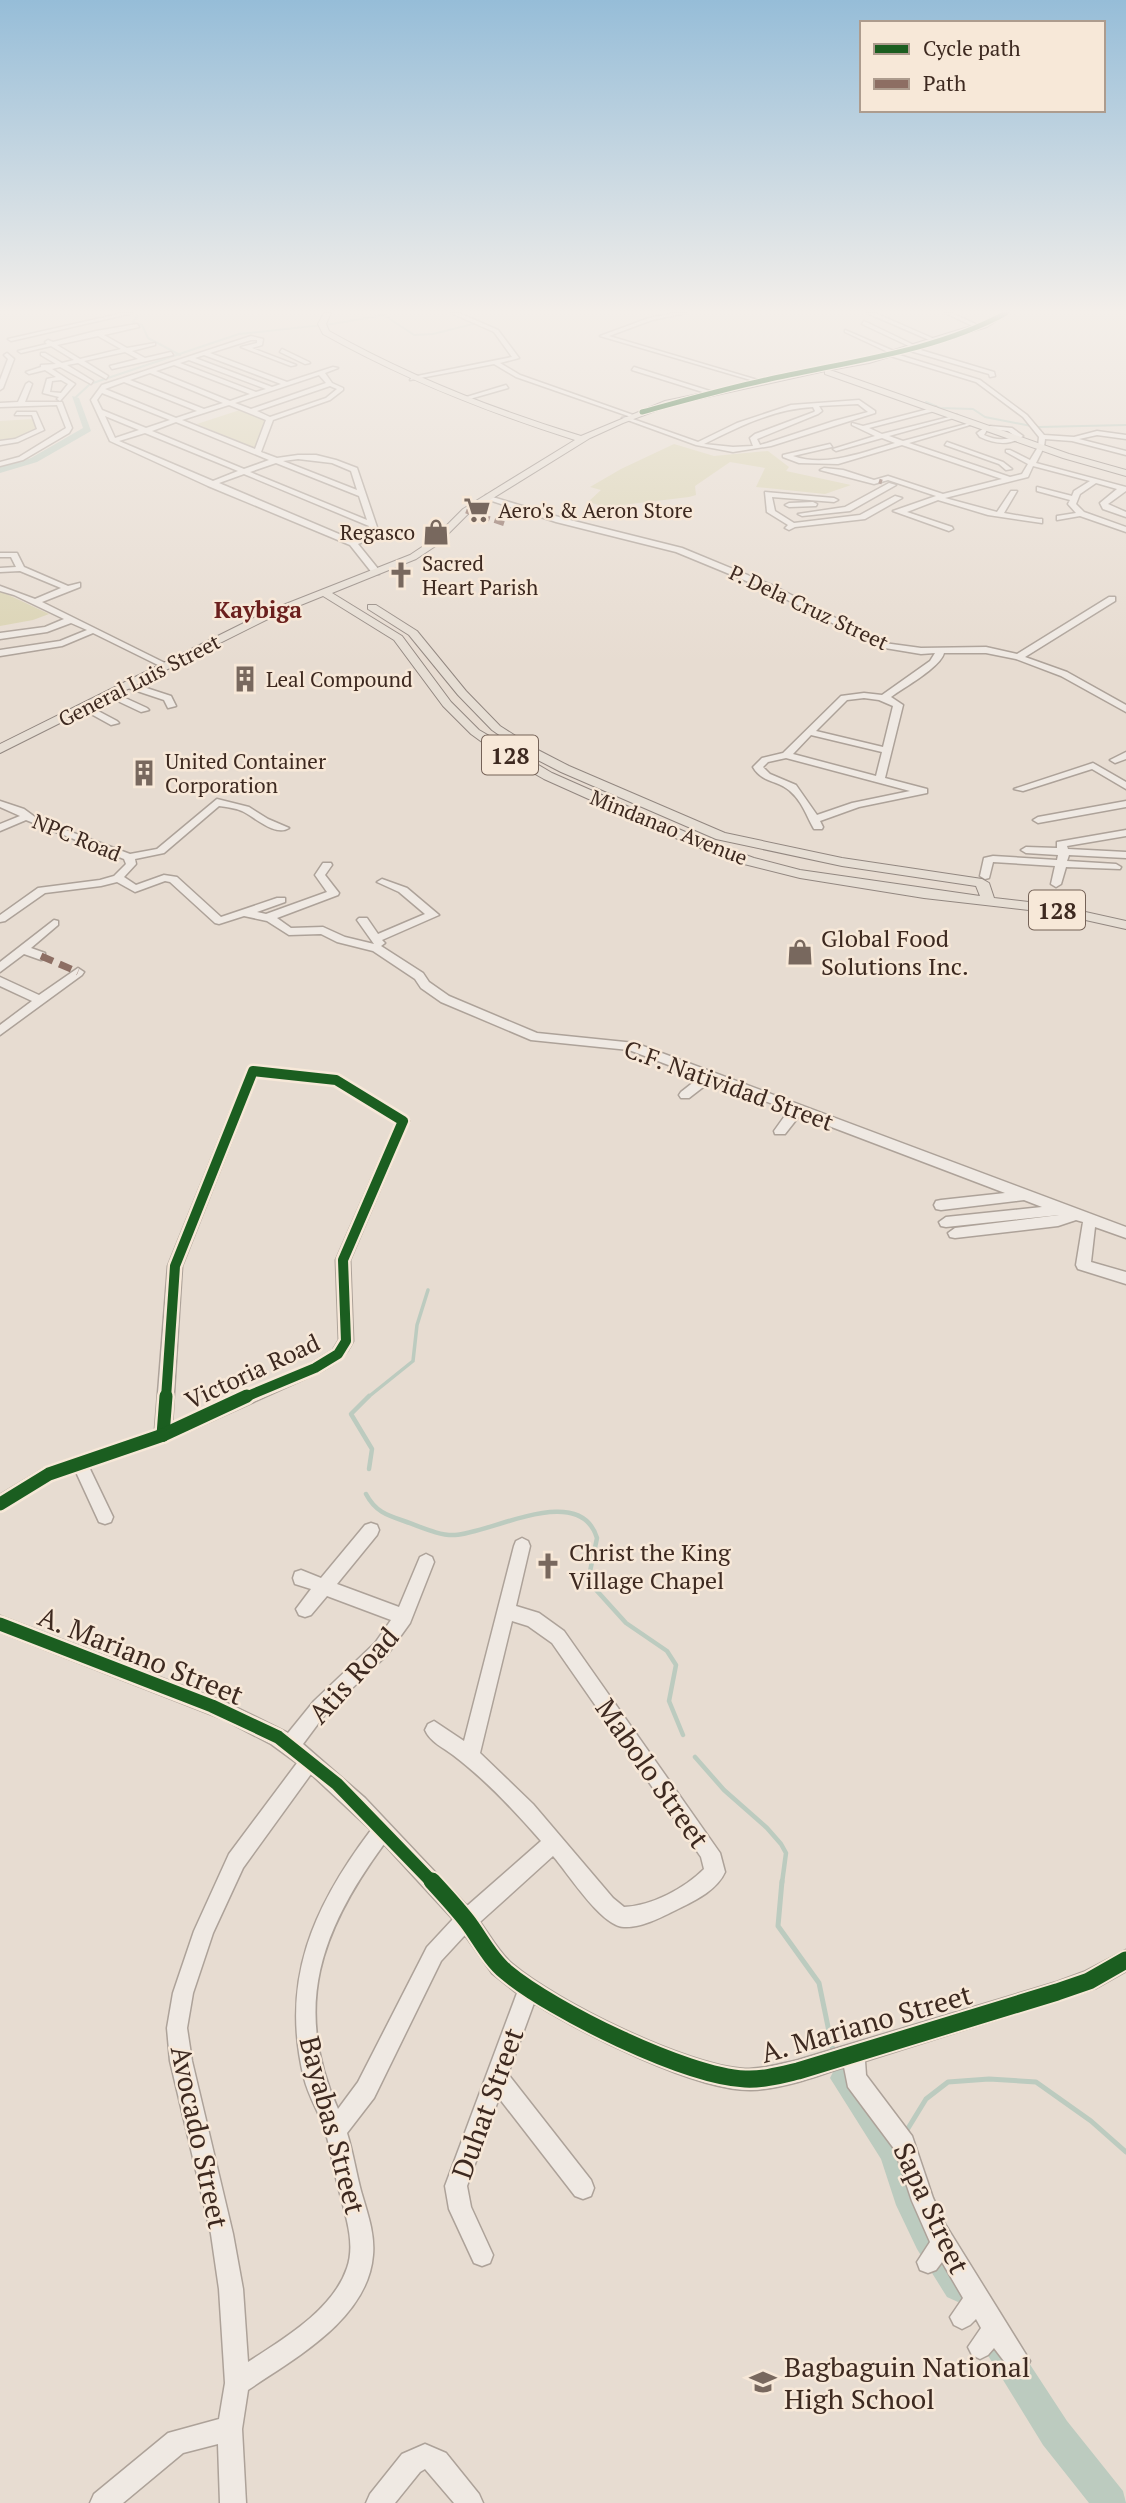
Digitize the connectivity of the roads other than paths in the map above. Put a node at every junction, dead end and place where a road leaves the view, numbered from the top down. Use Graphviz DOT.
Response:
graph roads {
  1 [pos="41,430"];
  2 [pos="68,430"];
  3 [pos="108,430"];
  4 [pos="145,430"];
  5 [pos="200,430"];
  6 [pos="266,430"];
  7 [pos="552,430"];
  8 [pos="602,430"];
  9 [pos="662,430"];
  10 [pos="727,430"];
  11 [pos="772,430"];
  12 [pos="817,430"];
  13 [pos="866,430"];
  14 [pos="904,430"];
  15 [pos="948,430"];
  16 [pos="989,430"];
  17 [pos="1033,430"];
  18 [pos="881,436"];
  19 [pos="1126,437"];
  20 [pos="582,439"];
  21 [pos="1072,439"];
  22 [pos="113,441"];
  23 [pos="821,441"];
  24 [pos="0,443"];
  25 [pos="902,443"];
  26 [pos="698,444"];
  27 [pos="1041,444"];
  28 [pos="1097,444"];
  29 [pos="1126,445"];
  30 [pos="757,446"];
  31 [pos="833,447"];
  32 [pos="1008,452"];
  33 [pos="31,453"];
  34 [pos="257,453"];
  35 [pos="1126,453"];
  36 [pos="0,454"];
  37 [pos="852,456"];
  38 [pos="277,461"];
  39 [pos="956,461"];
  40 [pos="1126,462"];
  41 [pos="0,464"];
  42 [pos="1033,464"];
  43 [pos="1008,468"];
  44 [pos="822,470"];
  45 [pos="244,472"];
  46 [pos="1065,473"];
  47 [pos="1126,474"];
  48 [pos="1057,478"];
  49 [pos="1011,479"];
  50 [pos="1095,481"];
  51 [pos="881,482"];
  52 [pos="211,484"];
  53 [pos="1049,484"];
  54 [pos="892,485"];
  55 [pos="1124,489"];
  56 [pos="880,491"];
  57 [pos="1014,493"];
  58 [pos="362,495"];
  59 [pos="787,495"];
  60 [pos="489,497"];
  61 [pos="838,497"];
  62 [pos="898,498"];
  63 [pos="937,498"];
  64 [pos="1073,499"];
  65 [pos="859,502"];
  66 [pos="907,502"];
  67 [pos="789,505"];
  68 [pos="880,507"];
  69 [pos="901,512"];
  70 [pos="802,514"];
  71 [pos="1081,514"];
  72 [pos="999,515"];
  73 [pos="1126,516"];
  74 [pos="1060,518"];
  75 [pos="1038,521"];
  76 [pos="811,523"];
  77 [pos="372,525"];
  78 [pos="949,529"];
  79 [pos="1126,530"];
  80 [pos="353,543"];
  81 [pos="0,555"];
  82 [pos="21,569"];
  83 [pos="0,570"];
  84 [pos="370,574"];
  85 [pos="77,585"];
  86 [pos="0,588"];
  87 [pos="67,589"];
  88 [pos="332,591"];
  89 [pos="1112,599"];
  90 [pos="34,602"];
  91 [pos="70,620"];
  92 [pos="92,631"];
  93 [pos="0,636"];
  94 [pos="940,651"];
  95 [pos="0,653"];
  96 [pos="1018,657"];
  97 [pos="164,668"];
  98 [pos="450,678"];
  99 [pos="432,682"];
  100 [pos="128,685"];
  101 [pos="110,694"];
  102 [pos="884,698"];
  103 [pos="171,706"];
  104 [pos="85,707"];
  105 [pos="1126,709"];
  106 [pos="144,710"];
  107 [pos="114,723"];
  108 [pos="809,732"];
  109 [pos="0,749"];
  110 [pos="888,751"];
  111 [pos="786,755"];
  112 [pos="1126,755"];
  113 [pos="1115,760"];
  114 [pos="1122,777"];
  115 [pos="880,780"];
  116 [pos="1126,786"];
  117 [pos="1019,789"];
  118 [pos="0,804"];
  119 [pos="1126,804"];
  120 [pos="26,817"];
  121 [pos="1038,820"];
  122 [pos="0,828"];
  123 [pos="284,828"];
  124 [pos="1125,834"];
  125 [pos="752,843"];
  126 [pos="1026,850"];
  127 [pos="1126,855"];
  128 [pos="129,857"];
  129 [pos="740,858"];
  130 [pos="1063,859"];
  131 [pos="327,866"];
  132 [pos="1116,867"];
  133 [pos="118,878"];
  134 [pos="983,879"];
  135 [pos="382,882"];
  136 [pos="1056,884"];
  137 [pos="281,900"];
  138 [pos="988,900"];
  139 [pos="243,913"];
  140 [pos="268,918"];
  141 [pos="1,919"];
  142 [pos="363,920"];
  143 [pos="54,923"];
  144 [pos="1126,926"];
  145 [pos="377,943"];
  146 [pos="23,949"];
  147 [pos="41,956"];
  148 [pos="0,968"];
  149 [pos="78,972"];
  150 [pos="0,981"];
  151 [pos="41,1001"];
  152 [pos="1,1029"];
  153 [pos="709,1076"];
  154 [pos="685,1095"];
  155 [pos="797,1109"];
  156 [pos="780,1131"];
  157 [pos="1026,1195"];
  158 [pos="941,1205"];
  159 [pos="1081,1217"];
  160 [pos="950,1227"];
  161 [pos="1126,1233"];
  162 [pos="1016,1236"];
  163 [pos="1126,1278"];
  164 [pos="163,1435"];
  165 [pos="79,1462"];
  166 [pos="0,1504"];
  167 [pos="105,1517"];
  168 [pos="371,1530"];
  169 [pos="522,1546"];
  170 [pos="426,1562"];
  171 [pos="301,1578"];
  172 [pos="323,1587"];
  173 [pos="305,1609"];
  174 [pos="506,1611"];
  175 [pos="404,1617"];
  176 [pos="0,1624"];
  177 [pos="434,1730"];
  178 [pos="290,1745"];
  179 [pos="470,1755"];
  180 [pos="309,1762"];
  181 [pos="383,1830"];
  182 [pos="554,1842"];
  183 [pos="467,1921"];
  184 [pos="1126,1960"];
  185 [pos="529,1989"];
  186 [pos="844,2057"];
  187 [pos="496,2076"];
  188 [pos="336,2130"];
  189 [pos="583,2188"];
  190 [pos="482,2255"];
  191 [pos="1018,2361"];
  192 [pos="237,2383"];
  193 [pos="230,2429"];
  194 [pos="103,2503"];
  195 [pos="233,2503"];
  196 [pos="379,2503"];
  197 [pos="471,2503"];
  1 -- 24 [label="street"];
  2 -- 33 [label="street"];
  3 -- 22 [label="street"];
  4 -- 22 [label="street"];
  4 -- 45 [label="street"];
  5 -- 34 [label="street"];
  6 -- 34 [label="street"];
  7 -- 20 [label="main road"];
  8 -- 20 [label="main road, General Luis Street"];
  9 -- 26 [label="street"];
  10 -- 26 [label="street"];
  11 -- 30 [label="street"];
  12 -- 30 [label="street"];
  13 -- 18 [label="street"];
  14 -- 18 [label="street"];
  15 -- 25 [label="street"];
  16 -- 27 [label="main road"];
  17 -- 27 [label="street"];
  18 -- 25 [label="street"];
  18 -- 31 [label="street"];
  19 -- 21 [label="street"];
  20 -- 60 [label="main road, General Luis Street"];
  21 -- 27 [label="street"];
  21 -- 28 [label="street"];
  21 -- 40 [label="street"];
  22 -- 52 [label="street"];
  23 -- 31 [label="street"];
  25 -- 37 [label="street"];
  25 -- 39 [label="street"];
  26 -- 30 [label="street"];
  27 -- 42 [label="street"];
  27 -- 47 [label="main road"];
  28 -- 29 [label="street"];
  28 -- 35 [label="street"];
  31 -- 37 [label="street"];
  31 -- 37 [label="street"];
  32 -- 42 [label="street"];
  33 -- 36 [label="street"];
  33 -- 41 [label="street"];
  34 -- 38 [label="street"];
  38 -- 45 [label="street"];
  38 -- 58 [label="street"];
  38 -- 58 [label="street"];
  39 -- 43 [label="street"];
  39 -- 49 [label="street"];
  42 -- 46 [label="street"];
  42 -- 49 [label="street"];
  44 -- 63 [label="street"];
  45 -- 52 [label="street"];
  45 -- 77 [label="street"];
  46 -- 48 [label="street"];
  46 -- 50 [label="street"];
  49 -- 63 [label="street"];
  50 -- 55 [label="street"];
  50 -- 64 [label="street"];
  51 -- 54 [label="street"];
  52 -- 80 [label="street"];
  53 -- 64 [label="street"];
  54 -- 56 [label="street"];
  54 -- 63 [label="street"];
  55 -- 73 [label="street"];
  56 -- 62 [label="street"];
  56 -- 65 [label="street"];
  57 -- 72 [label="street"];
  58 -- 77 [label="street"];
  59 -- 61 [label="street"];
  59 -- 67 [label="street"];
  59 -- 76 [label="street"];
  60 -- 84 [label="main road, General Luis Street"];
  60 -- 94 [label="street, P. Dela Cruz Street"];
  61 -- 65 [label="street"];
  61 -- 67 [label="street"];
  62 -- 66 [label="street"];
  62 -- 68 [label="street"];
  63 -- 69 [label="street"];
  63 -- 72 [label="street"];
  64 -- 71 [label="street"];
  65 -- 68 [label="street"];
  65 -- 70 [label="street"];
  67 -- 70 [label="street"];
  68 -- 69 [label="street"];
  68 -- 76 [label="street"];
  69 -- 78 [label="street"];
  70 -- 76 [label="street"];
  71 -- 74 [label="street"];
  71 -- 79 [label="street"];
  72 -- 75 [label="street"];
  77 -- 80 [label="street"];
  80 -- 84 [label="street"];
  81 -- 82 [label="street"];
  82 -- 83 [label="street"];
  82 -- 87 [label="street"];
  84 -- 88 [label="main road, General Luis Street"];
  85 -- 87 [label="street"];
  86 -- 90 [label="street"];
  87 -- 90 [label="street"];
  88 -- 97 [label="main road, General Luis Street"];
  88 -- 98 [label="main road, Mindanao Avenue / 128"];
  88 -- 99 [label="main road, Mindanao Avenue / 128"];
  89 -- 96 [label="street"];
  90 -- 91 [label="street"];
  91 -- 92 [label="street"];
  91 -- 93 [label="street"];
  92 -- 95 [label="street"];
  92 -- 97 [label="street"];
  94 -- 96 [label="street, P. Dela Cruz Street"];
  94 -- 102 [label="street"];
  96 -- 105 [label="street, P. Dela Cruz Street"];
  97 -- 100 [label="main road, General Luis Street"];
  98 -- 99 [label="main road"];
  98 -- 125 [label="main road, Mindanao Avenue / 128"];
  99 -- 129 [label="main road, Mindanao Avenue / 128"];
  100 -- 101 [label="main road, General Luis Street"];
  100 -- 103 [label="street"];
  101 -- 104 [label="main road, General Luis Street"];
  101 -- 106 [label="street"];
  102 -- 108 [label="street"];
  102 -- 110 [label="street"];
  104 -- 107 [label="street"];
  104 -- 109 [label="main road, General Luis Street"];
  108 -- 110 [label="street"];
  108 -- 111 [label="street"];
  110 -- 115 [label="street"];
  111 -- 115 [label="street"];
  111 -- 115 [label="street"];
  112 -- 113 [label="street"];
  114 -- 116 [label="street"];
  114 -- 117 [label="street"];
  118 -- 120 [label="street, NPC Road"];
  119 -- 121 [label="street"];
  120 -- 122 [label="street"];
  120 -- 128 [label="street, NPC Road"];
  123 -- 128 [label="street"];
  124 -- 130 [label="street"];
  125 -- 129 [label="main road"];
  125 -- 134 [label="main road, Mindanao Avenue / 128"];
  126 -- 130 [label="street"];
  127 -- 130 [label="street"];
  128 -- 133 [label="street, NPC Road"];
  129 -- 138 [label="main road, Mindanao Avenue / 128"];
  130 -- 132 [label="street"];
  130 -- 134 [label="street"];
  130 -- 136 [label="street"];
  131 -- 140 [label="street"];
  133 -- 139 [label="street, NPC Road"];
  133 -- 141 [label="street"];
  134 -- 138 [label="main road"];
  135 -- 145 [label="street"];
  137 -- 139 [label="street"];
  138 -- 144 [label="main road, Mindanao Avenue / 128"];
  139 -- 140 [label="street, C.F. Natividad Street"];
  140 -- 145 [label="street, C.F. Natividad Street"];
  142 -- 145 [label="street"];
  143 -- 146 [label="street"];
  145 -- 153 [label="street, C.F. Natividad Street"];
  146 -- 147 [label="street"];
  146 -- 148 [label="street"];
  149 -- 151 [label="street"];
  150 -- 151 [label="street"];
  151 -- 152 [label="street"];
  153 -- 154 [label="street"];
  153 -- 155 [label="street, C.F. Natividad Street"];
  155 -- 156 [label="street"];
  155 -- 157 [label="street, C.F. Natividad Street"];
  157 -- 158 [label="street"];
  157 -- 159 [label="street, C.F. Natividad Street"];
  159 -- 160 [label="street"];
  159 -- 161 [label="street, C.F. Natividad Street"];
  159 -- 162 [label="street"];
  159 -- 163 [label="street"];
  164 -- 164 [label="street, Victoria Road"];
  164 -- 165 [label="street, Victoria Road"];
  165 -- 166 [label="street, Victoria Road"];
  165 -- 167 [label="street"];
  168 -- 172 [label="street"];
  169 -- 174 [label="street"];
  170 -- 175 [label="street, Atis Road"];
  171 -- 172 [label="street"];
  172 -- 173 [label="street"];
  172 -- 175 [label="street"];
  174 -- 179 [label="street"];
  174 -- 182 [label="street, Mabolo Street"];
  175 -- 178 [label="street, Atis Road"];
  176 -- 178 [label="street, A. Mariano Street"];
  177 -- 179 [label="street"];
  178 -- 180 [label="street, A. Mariano Street"];
  179 -- 182 [label="street"];
  180 -- 181 [label="street, A. Mariano Street"];
  180 -- 192 [label="street, Avocado Street"];
  181 -- 183 [label="street, A. Mariano Street"];
  181 -- 188 [label="street, Bayabas Street"];
  182 -- 183 [label="street"];
  183 -- 185 [label="street, A. Mariano Street"];
  183 -- 188 [label="street"];
  184 -- 186 [label="street, A. Mariano Street"];
  185 -- 186 [label="street, A. Mariano Street"];
  185 -- 187 [label="street, Duhat Street"];
  186 -- 191 [label="street, Sapa Street"];
  187 -- 189 [label="street"];
  187 -- 190 [label="street, Duhat Street"];
  188 -- 192 [label="street, Bayabas Street"];
  192 -- 193 [label="street, Avocado Street"];
  193 -- 194 [label="street"];
  193 -- 195 [label="street, Avocado Street"];
  196 -- 197 [label="street"];
}
